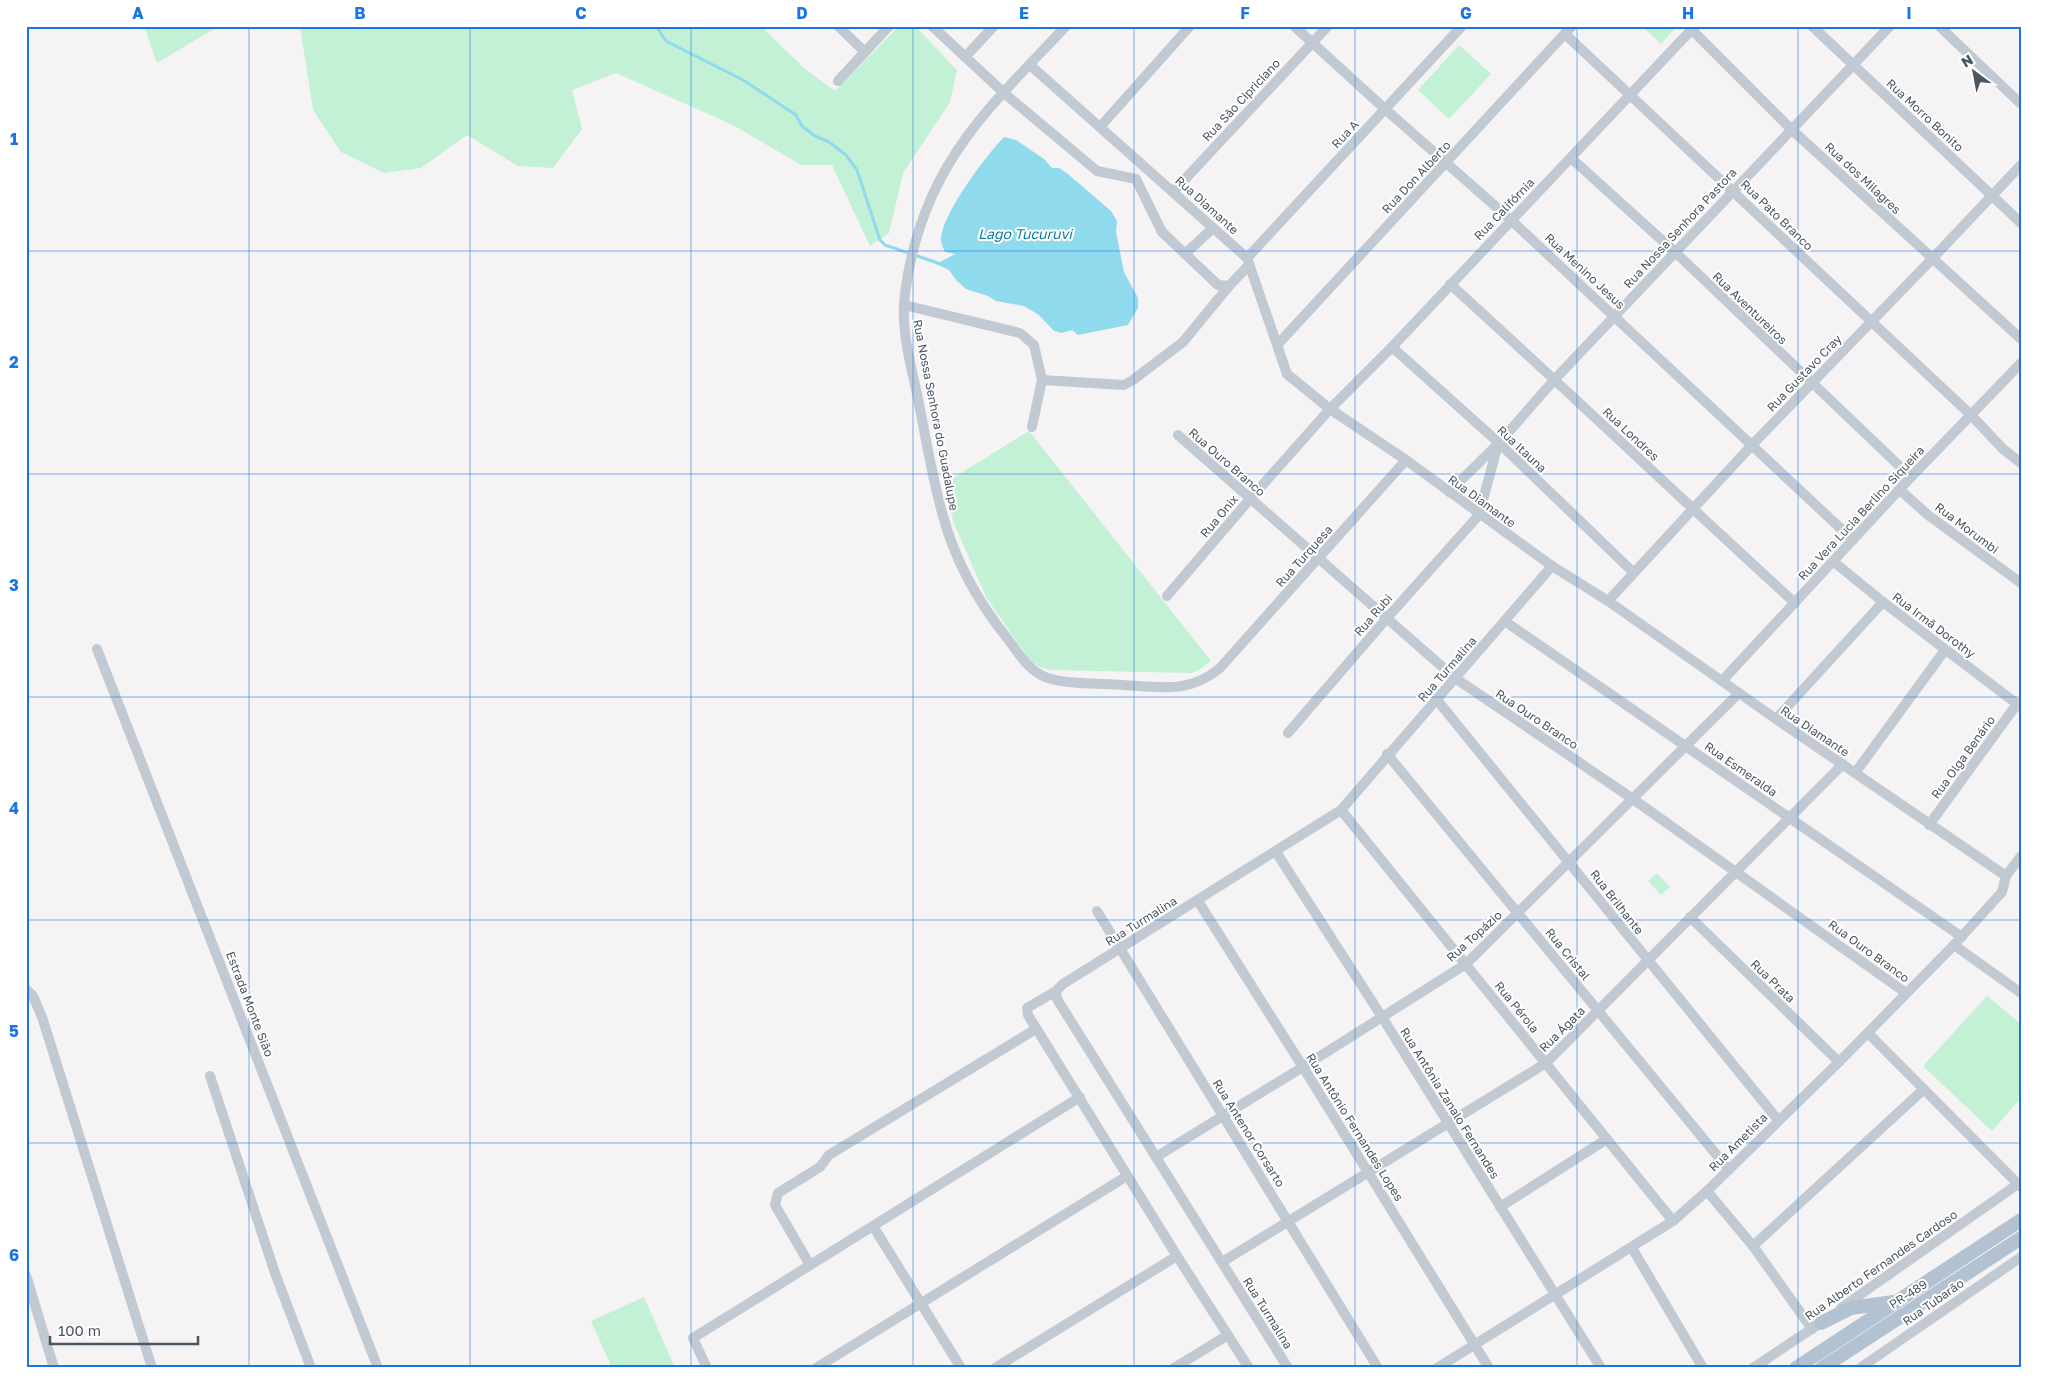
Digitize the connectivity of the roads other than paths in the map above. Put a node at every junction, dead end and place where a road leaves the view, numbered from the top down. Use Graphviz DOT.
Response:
graph roads {
  1 [pos="838,26"];
  2 [pos="889,26"];
  3 [pos="932,26"];
  4 [pos="994,26"];
  5 [pos="1066,26"];
  6 [pos="1190,26"];
  7 [pos="1294,26"];
  8 [pos="1328,26"];
  9 [pos="1462,26"];
  10 [pos="1812,26"];
  11 [pos="1890,26"];
  12 [pos="1939,26"];
  13 [pos="1694,28"];
  14 [pos="1569,30"];
  15 [pos="1312,43"];
  16 [pos="865,52"];
  17 [pos="965,57"];
  18 [pos="1030,65"];
  19 [pos="1853,65"];
  20 [pos="838,80"];
  21 [pos="1004,92"];
  22 [pos="1630,94"];
  23 [pos="2021,104"];
  24 [pos="1384,110"];
  25 [pos="1100,127"];
  26 [pos="1792,129"];
  27 [pos="1571,158"];
  28 [pos="1446,163"];
  29 [pos="2021,165"];
  30 [pos="1733,190"];
  31 [pos="1173,192"];
  32 [pos="1992,196"];
  33 [pos="1511,220"];
  34 [pos="2021,223"];
  35 [pos="1212,228"];
  36 [pos="1675,252"];
  37 [pos="1185,254"];
  38 [pos="1932,260"];
  39 [pos="1248,262"];
  40 [pos="1450,284"];
  41 [pos="1229,286"];
  42 [pos="904,305"];
  43 [pos="1615,316"];
  44 [pos="1871,322"];
  45 [pos="2021,339"];
  46 [pos="1278,344"];
  47 [pos="1392,347"];
  48 [pos="2021,363"];
  49 [pos="1555,379"];
  50 [pos="1042,380"];
  51 [pos="1812,384"];
  52 [pos="1330,409"];
  53 [pos="1971,414"];
  54 [pos="1032,428"];
  55 [pos="1178,435"];
  56 [pos="1498,443"];
  57 [pos="1752,445"];
  58 [pos="1406,460"];
  59 [pos="2021,463"];
  60 [pos="1911,477"];
  61 [pos="1900,490"];
  62 [pos="1449,492"];
  63 [pos="1250,499"];
  64 [pos="1692,509"];
  65 [pos="1479,515"];
  66 [pos="1853,540"];
  67 [pos="1318,558"];
  68 [pos="1834,562"];
  69 [pos="1552,566"];
  70 [pos="1633,572"];
  71 [pos="2021,583"];
  72 [pos="1167,596"];
  73 [pos="1608,601"];
  74 [pos="1883,602"];
  75 [pos="1795,603"];
  76 [pos="1387,618"];
  77 [pos="1506,622"];
  78 [pos="97,649"];
  79 [pos="1945,650"];
  80 [pos="1220,668"];
  81 [pos="1455,678"];
  82 [pos="1722,681"];
  83 [pos="1739,693"];
  84 [pos="1437,700"];
  85 [pos="2019,705"];
  86 [pos="1776,719"];
  87 [pos="1288,733"];
  88 [pos="1687,746"];
  89 [pos="1387,754"];
  90 [pos="1842,764"];
  91 [pos="1855,773"];
  92 [pos="1633,799"];
  93 [pos="1341,810"];
  94 [pos="1790,818"];
  95 [pos="1929,825"];
  96 [pos="1276,852"];
  97 [pos="2021,856"];
  98 [pos="1569,862"];
  99 [pos="1737,872"];
  100 [pos="2006,876"];
  101 [pos="1198,901"];
  102 [pos="1097,911"];
  103 [pos="1518,912"];
  104 [pos="1690,917"];
  105 [pos="1962,937"];
  106 [pos="1954,946"];
  107 [pos="1120,949"];
  108 [pos="1647,960"];
  109 [pos="1466,964"];
  110 [pos="26,989"];
  111 [pos="1056,991"];
  112 [pos="1906,993"];
  113 [pos="2021,994"];
  114 [pos="1598,1010"];
  115 [pos="1382,1016"];
  116 [pos="1036,1029"];
  117 [pos="1868,1034"];
  118 [pos="1839,1062"];
  119 [pos="1546,1063"];
  120 [pos="1303,1066"];
  121 [pos="210,1076"];
  122 [pos="1923,1090"];
  123 [pos="1080,1097"];
  124 [pos="1223,1114"];
  125 [pos="1778,1120"];
  126 [pos="1448,1123"];
  127 [pos="1607,1139"];
  128 [pos="1156,1157"];
  129 [pos="1729,1170"];
  130 [pos="1368,1172"];
  131 [pos="1127,1176"];
  132 [pos="2019,1185"];
  133 [pos="1707,1191"];
  134 [pos="1500,1207"];
  135 [pos="2021,1220"];
  136 [pos="1289,1221"];
  137 [pos="1673,1221"];
  138 [pos="873,1226"];
  139 [pos="2021,1238"];
  140 [pos="1753,1246"];
  141 [pos="1632,1248"];
  142 [pos="1177,1256"];
  143 [pos="2021,1257"];
  144 [pos="1222,1262"];
  145 [pos="810,1265"];
  146 [pos="26,1275"];
  147 [pos="1555,1295"];
  148 [pos="1897,1302"];
  149 [pos="921,1303"];
  150 [pos="1816,1326"];
  151 [pos="1228,1335"];
  152 [pos="1475,1344"];
  153 [pos="54,1368"];
  154 [pos="152,1368"];
  155 [pos="311,1368"];
  156 [pos="378,1368"];
  157 [pos="707,1368"];
  158 [pos="816,1368"];
  159 [pos="961,1368"];
  160 [pos="995,1368"];
  161 [pos="1174,1368"];
  162 [pos="1249,1368"];
  163 [pos="1288,1368"];
  164 [pos="1378,1368"];
  165 [pos="1437,1368"];
  166 [pos="1490,1368"];
  167 [pos="1601,1368"];
  168 [pos="1703,1368"];
  169 [pos="1753,1368"];
  170 [pos="1796,1368"];
  171 [pos="1822,1368"];
  172 [pos="1860,1368"];
  1 -- 16 [label="street"];
  2 -- 16 [label="street"];
  3 -- 17 [label="street"];
  4 -- 17 [label="street"];
  5 -- 18 [label="street, Rua Nossa Senhora do Guadalupe"];
  6 -- 25 [label="street"];
  7 -- 15 [label="street, Rua Menino Jesus"];
  8 -- 15 [label="street, Rua São Cipriciano"];
  9 -- 24 [label="street, Rua A"];
  10 -- 19 [label="street, Rua Morro Bonito"];
  11 -- 19 [label="street, Rua Nossa Senhora Pastora"];
  12 -- 23 [label="street"];
  13 -- 22 [label="street, Rua Califórnia"];
  13 -- 26 [label="street, Rua dos Milagres"];
  14 -- 22 [label="street, Rua Pato Branco"];
  14 -- 28 [label="street, Rua Don Alberto"];
  15 -- 24 [label="street, Rua Menino Jesus"];
  15 -- 31 [label="street, Rua São Cipriciano"];
  16 -- 20 [label="street"];
  17 -- 21 [label="street"];
  18 -- 21 [label="street, Rua Nossa Senhora do Guadalupe"];
  18 -- 25 [label="street, Rua Diamante"];
  19 -- 26 [label="street, Rua Nossa Senhora Pastora"];
  19 -- 32 [label="street, Rua Morro Bonito"];
  21 -- 37 [label="street"];
  21 -- 42 [label="street, Rua Nossa Senhora do Guadalupe"];
  22 -- 27 [label="street, Rua Califórnia"];
  22 -- 30 [label="street, Rua Pato Branco"];
  24 -- 28 [label="street, Rua Menino Jesus"];
  24 -- 39 [label="street, Rua A"];
  25 -- 31 [label="street, Rua Diamante"];
  26 -- 30 [label="street, Rua Nossa Senhora Pastora"];
  26 -- 38 [label="street, Rua dos Milagres"];
  27 -- 33 [label="street, Rua Califórnia"];
  27 -- 36 [label="street, Rua Aventureiros"];
  28 -- 33 [label="street, Rua Menino Jesus"];
  28 -- 46 [label="street, Rua Don Alberto"];
  29 -- 32 [label="street, Rua Gustavo Cray"];
  30 -- 36 [label="street, Rua Nossa Senhora Pastora"];
  30 -- 44 [label="street, Rua Pato Branco"];
  31 -- 35 [label="street, Rua Diamante"];
  32 -- 34 [label="street, Rua Morro Bonito"];
  32 -- 38 [label="street, Rua Gustavo Cray"];
  33 -- 40 [label="street, Rua Califórnia"];
  33 -- 43 [label="street, Rua Menino Jesus"];
  35 -- 37 [label="street"];
  35 -- 39 [label="street, Rua Diamante"];
  36 -- 43 [label="street, Rua Nossa Senhora Pastora"];
  36 -- 51 [label="street, Rua Aventureiros"];
  37 -- 41 [label="street"];
  38 -- 44 [label="street, Rua Gustavo Cray"];
  38 -- 45 [label="street, Rua dos Milagres"];
  39 -- 41 [label="street, Rua A"];
  39 -- 46 [label="street, Rua Diamante"];
  40 -- 47 [label="street, Rua Califórnia"];
  40 -- 49 [label="street, Rua Londres"];
  41 -- 50 [label="street, Rua A"];
  42 -- 50 [label="street"];
  42 -- 80 [label="street, Rua Nossa Senhora do Guadalupe"];
  43 -- 49 [label="street, Rua Nossa Senhora Pastora"];
  43 -- 57 [label="street, Rua Menino Jesus"];
  44 -- 51 [label="street, Rua Gustavo Cray"];
  44 -- 53 [label="street, Rua Pato Branco"];
  46 -- 52 [label="street, Rua Diamante"];
  47 -- 52 [label="street, Rua Califórnia"];
  47 -- 56 [label="street, Rua Itauna"];
  48 -- 53 [label="street, Rua Vera Lucia Berlino Siqueira"];
  49 -- 56 [label="street, Rua Nossa Senhora Pastora"];
  49 -- 64 [label="street, Rua Londres"];
  50 -- 54 [label="street"];
  51 -- 57 [label="street, Rua Gustavo Cray"];
  51 -- 60 [label="street, Rua Aventureiros"];
  52 -- 58 [label="street, Rua Diamante"];
  52 -- 63 [label="street, Rua Onix"];
  53 -- 59 [label="street, Rua Pato Branco"];
  53 -- 60 [label="street, Rua Vera Lucia Berlino Siqueira"];
  55 -- 63 [label="street, Rua Ouro Branco"];
  56 -- 62 [label="street, Rua Nossa Senhora Pastora"];
  56 -- 65 [label="street"];
  56 -- 70 [label="street, Rua Itauna"];
  57 -- 64 [label="street, Rua Gustavo Cray"];
  57 -- 66 [label="street, Rua Menino Jesus"];
  58 -- 62 [label="street, Rua Diamante"];
  58 -- 67 [label="street, Rua Turquesa"];
  60 -- 61 [label="street, Rua Vera Lucia Berlino Siqueira"];
  61 -- 66 [label="street, Rua Vera Lucia Berlino Siqueira"];
  61 -- 71 [label="street, Rua Morumbi"];
  62 -- 65 [label="street, Rua Diamante"];
  63 -- 67 [label="street, Rua Ouro Branco"];
  63 -- 72 [label="street, Rua Onix"];
  64 -- 70 [label="street, Rua Gustavo Cray"];
  64 -- 75 [label="street, Rua Londres"];
  65 -- 69 [label="street, Rua Diamante"];
  65 -- 76 [label="street, Rua Rubi"];
  66 -- 68 [label="street, Rua Vera Lucia Berlino Siqueira"];
  67 -- 76 [label="street, Rua Ouro Branco"];
  67 -- 80 [label="street, Rua Turquesa"];
  68 -- 74 [label="street, Rua Irmã Dorothy"];
  68 -- 75 [label="street, Rua Vera Lucia Berlino Siqueira"];
  69 -- 73 [label="street, Rua Diamante"];
  69 -- 77 [label="street, Rua Turmalina"];
  70 -- 73 [label="street, Rua Gustavo Cray"];
  73 -- 82 [label="street, Rua Diamante"];
  74 -- 79 [label="street, Rua Irmã Dorothy"];
  74 -- 86 [label="street"];
  75 -- 82 [label="street, Rua Vera Lucia Berlino Siqueira"];
  76 -- 81 [label="street, Rua Ouro Branco"];
  76 -- 87 [label="street, Rua Rubi"];
  77 -- 81 [label="street, Rua Turmalina"];
  77 -- 88 [label="street, Rua Esmeralda"];
  78 -- 156 [label="street, Estrada Monte Sião"];
  79 -- 85 [label="street, Rua Irmã Dorothy"];
  79 -- 91 [label="street"];
  81 -- 84 [label="street, Rua Turmalina"];
  81 -- 92 [label="street, Rua Ouro Branco"];
  82 -- 83 [label="street, Rua Diamante"];
  83 -- 86 [label="street, Rua Diamante"];
  83 -- 88 [label="street, Rua Topázio"];
  84 -- 89 [label="street, Rua Turmalina"];
  84 -- 98 [label="street, Rua Brilhante"];
  85 -- 95 [label="street, Rua Olga Benário"];
  86 -- 90 [label="street, Rua Diamante"];
  88 -- 92 [label="street, Rua Topázio"];
  88 -- 94 [label="street, Rua Esmeralda"];
  89 -- 93 [label="street, Rua Turmalina"];
  89 -- 103 [label="street, Rua Cristal"];
  90 -- 91 [label="street, Rua Diamante"];
  90 -- 94 [label="street, Rua Ágata"];
  91 -- 95 [label="street, Rua Diamante"];
  92 -- 98 [label="street, Rua Topázio"];
  92 -- 99 [label="street, Rua Ouro Branco"];
  93 -- 96 [label="street, Rua Turmalina"];
  93 -- 109 [label="street, Rua Pérola"];
  94 -- 99 [label="street, Rua Ágata"];
  94 -- 105 [label="street, Rua Esmeralda"];
  95 -- 100 [label="street, Rua Diamante"];
  96 -- 101 [label="street, Rua Turmalina"];
  96 -- 115 [label="street, Rua Antônia Zanalo Fernandes"];
  97 -- 100 [label="street, Rua Ametista"];
  98 -- 103 [label="street, Rua Topázio"];
  98 -- 108 [label="street, Rua Brilhante"];
  99 -- 104 [label="street, Rua Ágata"];
  99 -- 112 [label="street, Rua Ouro Branco"];
  100 -- 105 [label="street, Rua Ametista"];
  101 -- 107 [label="street, Rua Turmalina"];
  101 -- 120 [label="street, Rua Antônio Fernandes Lopes"];
  102 -- 107 [label="street, Rua Antenor Corsarto"];
  103 -- 109 [label="street, Rua Topázio"];
  103 -- 114 [label="street, Rua Cristal"];
  104 -- 108 [label="street, Rua Ágata"];
  104 -- 118 [label="street, Rua Prata"];
  105 -- 106 [label="street, Rua Ametista"];
  106 -- 112 [label="street, Rua Ametista"];
  106 -- 113 [label="street"];
  107 -- 111 [label="street, Rua Turmalina"];
  107 -- 124 [label="street, Rua Antenor Corsarto"];
  108 -- 114 [label="street, Rua Ágata"];
  108 -- 125 [label="street, Rua Brilhante"];
  109 -- 115 [label="street, Rua Topázio"];
  109 -- 119 [label="street, Rua Pérola"];
  110 -- 154 [label="street"];
  111 -- 116 [label="street"];
  111 -- 128 [label="street, Rua Turmalina"];
  112 -- 117 [label="street, Rua Ametista"];
  114 -- 119 [label="street, Rua Ágata"];
  114 -- 129 [label="street, Rua Cristal"];
  115 -- 120 [label="street, Rua Topázio"];
  115 -- 126 [label="street, Rua Antônia Zanalo Fernandes"];
  116 -- 123 [label="street"];
  116 -- 145 [label="street"];
  117 -- 118 [label="street, Rua Ametista"];
  117 -- 122 [label="street"];
  118 -- 125 [label="street, Rua Ametista"];
  119 -- 126 [label="street, Rua Ágata"];
  119 -- 127 [label="street, Rua Pérola"];
  120 -- 124 [label="street, Rua Topázio"];
  120 -- 130 [label="street, Rua Antônio Fernandes Lopes"];
  121 -- 155 [label="street"];
  122 -- 132 [label="street"];
  122 -- 140 [label="street"];
  123 -- 131 [label="street"];
  123 -- 138 [label="street"];
  124 -- 128 [label="street, Rua Topázio"];
  124 -- 136 [label="street, Rua Antenor Corsarto"];
  125 -- 129 [label="street, Rua Ametista"];
  126 -- 130 [label="street, Rua Ágata"];
  126 -- 134 [label="street, Rua Antônia Zanalo Fernandes"];
  127 -- 134 [label="street"];
  127 -- 137 [label="street, Rua Pérola"];
  128 -- 144 [label="street, Rua Turmalina"];
  129 -- 133 [label="street, Rua Ametista"];
  130 -- 136 [label="street, Rua Ágata"];
  130 -- 152 [label="street, Rua Antônio Fernandes Lopes"];
  131 -- 142 [label="street"];
  131 -- 149 [label="street"];
  132 -- 150 [label="street, Rua Alberto Fernandes Cardoso"];
  133 -- 137 [label="street, Rua Ametista"];
  133 -- 140 [label="street"];
  134 -- 147 [label="street, Rua Antônia Zanalo Fernandes"];
  135 -- 148 [label="main road, PR-489 / PR-489"];
  136 -- 144 [label="street, Rua Ágata"];
  136 -- 164 [label="street, Rua Antenor Corsarto"];
  137 -- 141 [label="street, Rua Ametista"];
  138 -- 145 [label="street"];
  138 -- 149 [label="street"];
  139 -- 171 [label="main road, PR-489 / PR-489"];
  140 -- 150 [label="street"];
  141 -- 147 [label="street, Rua Ametista"];
  141 -- 168 [label="street"];
  142 -- 151 [label="street"];
  142 -- 160 [label="street"];
  143 -- 172 [label="street, Rua Tubarão"];
  144 -- 163 [label="street, Rua Turmalina"];
  145 -- 157 [label="street"];
  146 -- 153 [label="street"];
  147 -- 152 [label="street, Rua Ametista"];
  147 -- 167 [label="street, Rua Antônia Zanalo Fernandes"];
  148 -- 150 [label="main road"];
  148 -- 170 [label="main road, PR-489 / PR-489"];
  149 -- 158 [label="street"];
  149 -- 159 [label="street"];
  150 -- 169 [label="street, Rua Alberto Fernandes Cardoso"];
  151 -- 161 [label="street"];
  151 -- 162 [label="street"];
  152 -- 165 [label="street, Rua Ametista"];
  152 -- 166 [label="street, Rua Antônio Fernandes Lopes"];
}
